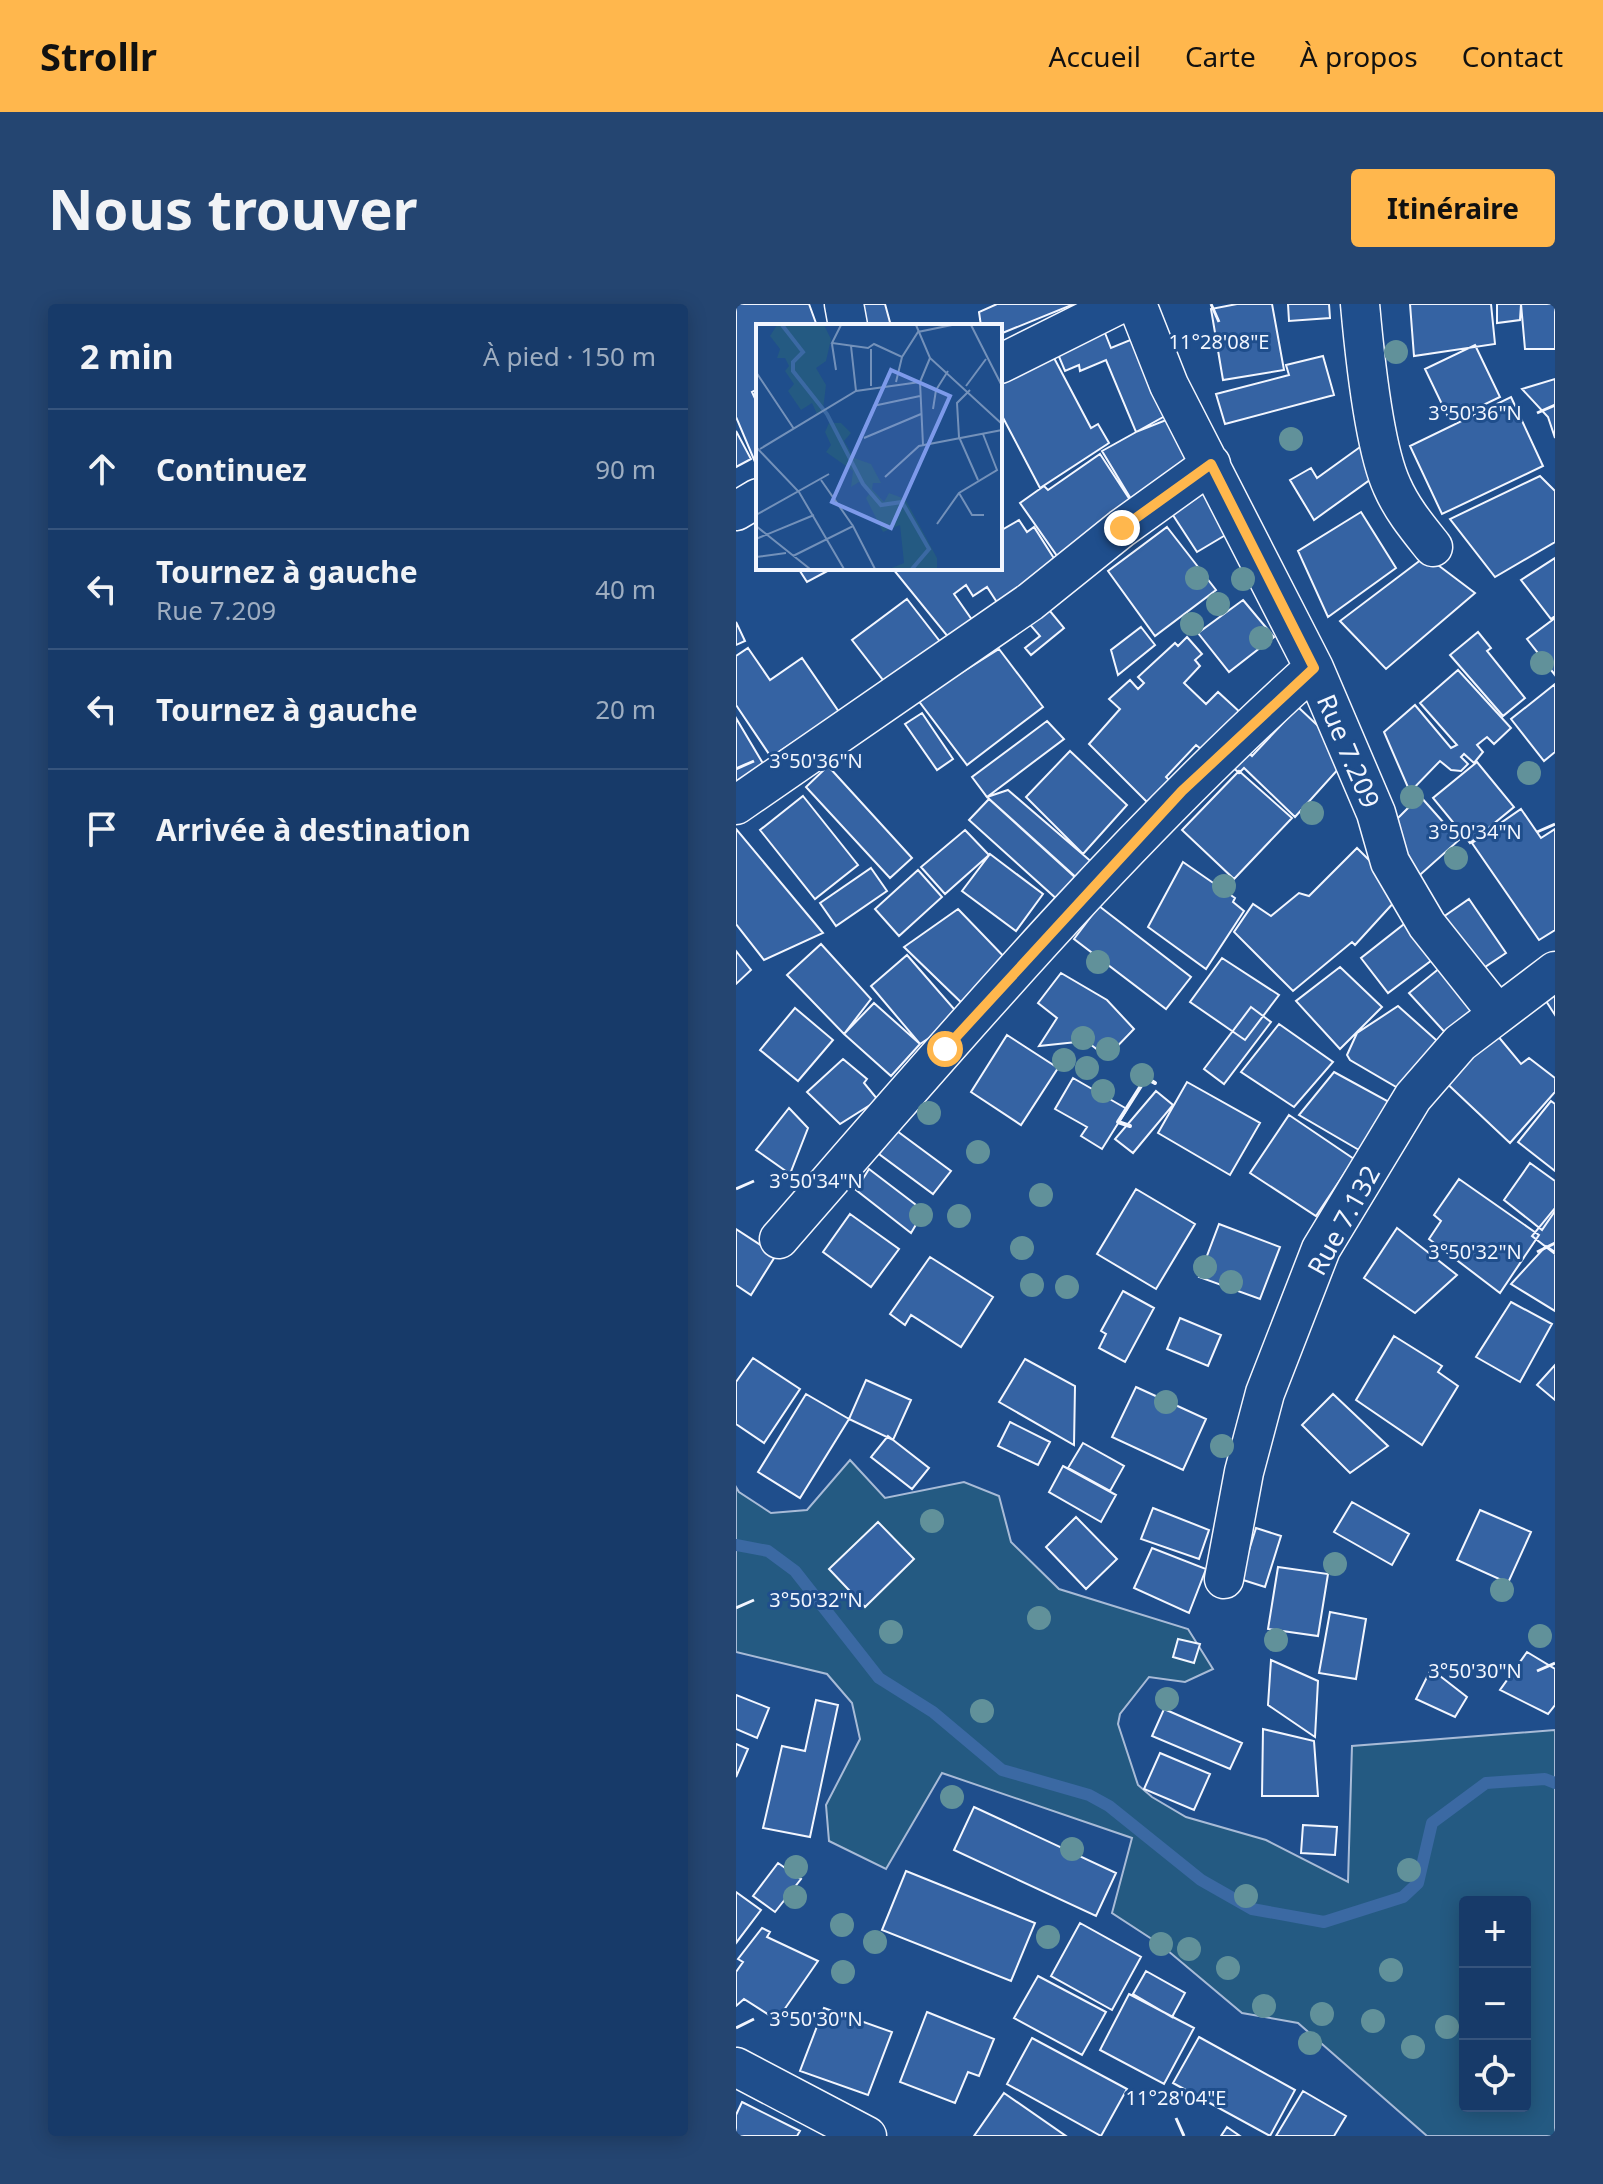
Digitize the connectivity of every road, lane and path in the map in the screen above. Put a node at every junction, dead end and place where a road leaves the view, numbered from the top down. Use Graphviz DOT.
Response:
graph roads {
  1 [pos="844,304"];
  2 [pos="1120,304"];
  3 [pos="1137,304"];
  4 [pos="1360,304"];
  5 [pos="848,324"];
  6 [pos="1002,363"];
  7 [pos="1211,464"];
  8 [pos="756,499"];
  9 [pos="736,511"];
  10 [pos="1433,547"];
  11 [pos="1314,668"];
  12 [pos="736,805"];
  13 [pos="1555,971"];
  14 [pos="1497,1013"];
  15 [pos="779,1239"];
  16 [pos="1224,1579"];
  17 [pos="736,2067"];
  18 [pos="867,2136"];
  1 -- 5 [label="street"];
  2 -- 6 [label="street"];
  3 -- 7 [label="street, Rue 7.209"];
  4 -- 10 [label="street"];
  7 -- 11 [label="street, Rue 7.209"];
  7 -- 12 [label="street"];
  8 -- 9 [label="street"];
  11 -- 14 [label="street, Rue 7.209"];
  11 -- 15 [label="street"];
  13 -- 14 [label="street, Rue 7.132"];
  14 -- 16 [label="street, Rue 7.132"];
  17 -- 18 [label="street"];
}
